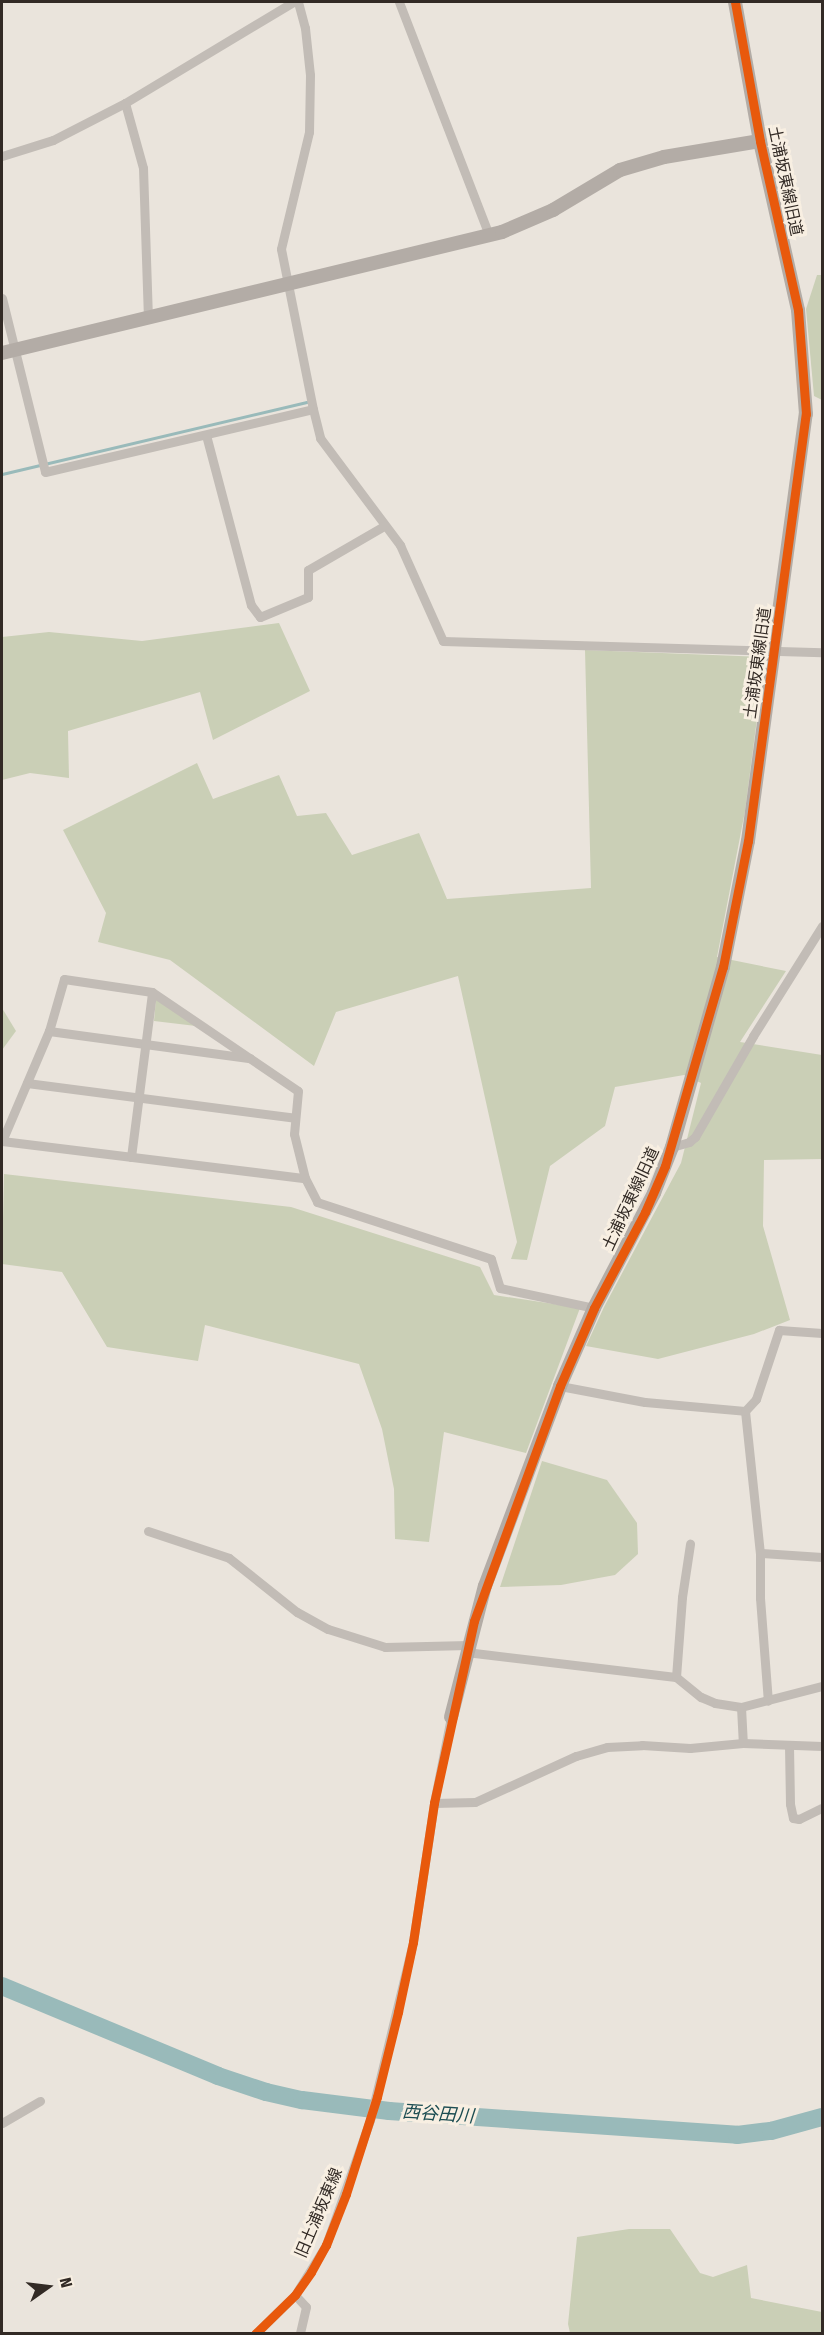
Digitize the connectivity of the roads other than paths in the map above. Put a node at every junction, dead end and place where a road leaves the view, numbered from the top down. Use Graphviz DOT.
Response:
graph roads {
  1 [pos="293,2"];
  2 [pos="298,2"];
  3 [pos="399,2"];
  4 [pos="735,2"];
  5 [pos="125,103"];
  6 [pos="760,141"];
  7 [pos="2,156"];
  8 [pos="489,235"];
  9 [pos="287,284"];
  10 [pos="2,298"];
  11 [pos="148,318"];
  12 [pos="8,351"];
  13 [pos="313,409"];
  14 [pos="206,435"];
  15 [pos="384,526"];
  16 [pos="774,650"];
  17 [pos="822,652"];
  18 [pos="822,926"];
  19 [pos="152,992"];
  20 [pos="49,1031"];
  21 [pos="145,1045"];
  22 [pos="252,1058"];
  23 [pos="27,1083"];
  24 [pos="138,1098"];
  25 [pos="295,1118"];
  26 [pos="2,1141"];
  27 [pos="672,1147"];
  28 [pos="131,1157"];
  29 [pos="305,1178"];
  30 [pos="594,1308"];
  31 [pos="822,1333"];
  32 [pos="560,1386"];
  33 [pos="745,1411"];
  34 [pos="148,1532"];
  35 [pos="690,1544"];
  36 [pos="760,1553"];
  37 [pos="822,1557"];
  38 [pos="467,1648"];
  39 [pos="676,1677"];
  40 [pos="822,1686"];
  41 [pos="768,1701"];
  42 [pos="741,1707"];
  43 [pos="451,1718"];
  44 [pos="743,1743"];
  45 [pos="789,1746"];
  46 [pos="822,1746"];
  47 [pos="434,1803"];
  48 [pos="822,1808"];
  49 [pos="40,2101"];
  50 [pos="2,2123"];
  51 [pos="295,2295"];
  52 [pos="255,2334"];
  53 [pos="300,2334"];
  1 -- 5 [label="street"];
  2 -- 9 [label="street"];
  3 -- 8 [label="street"];
  4 -- 6 [label="street, 土浦坂東線旧道"];
  5 -- 7 [label="street"];
  5 -- 11 [label="street"];
  6 -- 8 [label="street"];
  6 -- 16 [label="street, 土浦坂東線旧道"];
  8 -- 9 [label="street"];
  9 -- 11 [label="street"];
  9 -- 13 [label="street"];
  10 -- 12 [label="street"];
  11 -- 12 [label="street"];
  12 -- 14 [label="street"];
  13 -- 14 [label="street"];
  13 -- 15 [label="street"];
  14 -- 15 [label="street"];
  15 -- 16 [label="street"];
  16 -- 17 [label="street"];
  16 -- 27 [label="street, 土浦坂東線旧道"];
  18 -- 27 [label="street"];
  19 -- 20 [label="street"];
  19 -- 21 [label="street"];
  19 -- 22 [label="street"];
  20 -- 21 [label="street"];
  20 -- 23 [label="street"];
  21 -- 22 [label="street"];
  21 -- 24 [label="street"];
  22 -- 25 [label="street"];
  23 -- 24 [label="street"];
  23 -- 26 [label="street"];
  24 -- 25 [label="street"];
  24 -- 28 [label="street"];
  25 -- 29 [label="street"];
  26 -- 28 [label="street"];
  27 -- 30 [label="street, 土浦坂東線旧道"];
  28 -- 29 [label="street"];
  29 -- 30 [label="street"];
  30 -- 32 [label="street, 土浦坂東線旧道"];
  31 -- 33 [label="street"];
  32 -- 33 [label="street"];
  32 -- 38 [label="street, 土浦坂東線旧道"];
  33 -- 36 [label="street"];
  34 -- 38 [label="street"];
  35 -- 39 [label="street"];
  36 -- 37 [label="street"];
  36 -- 41 [label="street"];
  38 -- 39 [label="street"];
  38 -- 43 [label="street, 土浦坂東線旧道"];
  39 -- 42 [label="street"];
  40 -- 41 [label="street"];
  41 -- 42 [label="street"];
  42 -- 44 [label="street"];
  43 -- 47 [label="street, 旧土浦坂東線"];
  44 -- 45 [label="street"];
  44 -- 47 [label="street"];
  45 -- 46 [label="street"];
  45 -- 48 [label="street"];
  47 -- 51 [label="street, 旧土浦坂東線"];
  49 -- 50 [label="street"];
  51 -- 52 [label="street, 旧土浦坂東線"];
  51 -- 53 [label="street"];
}
